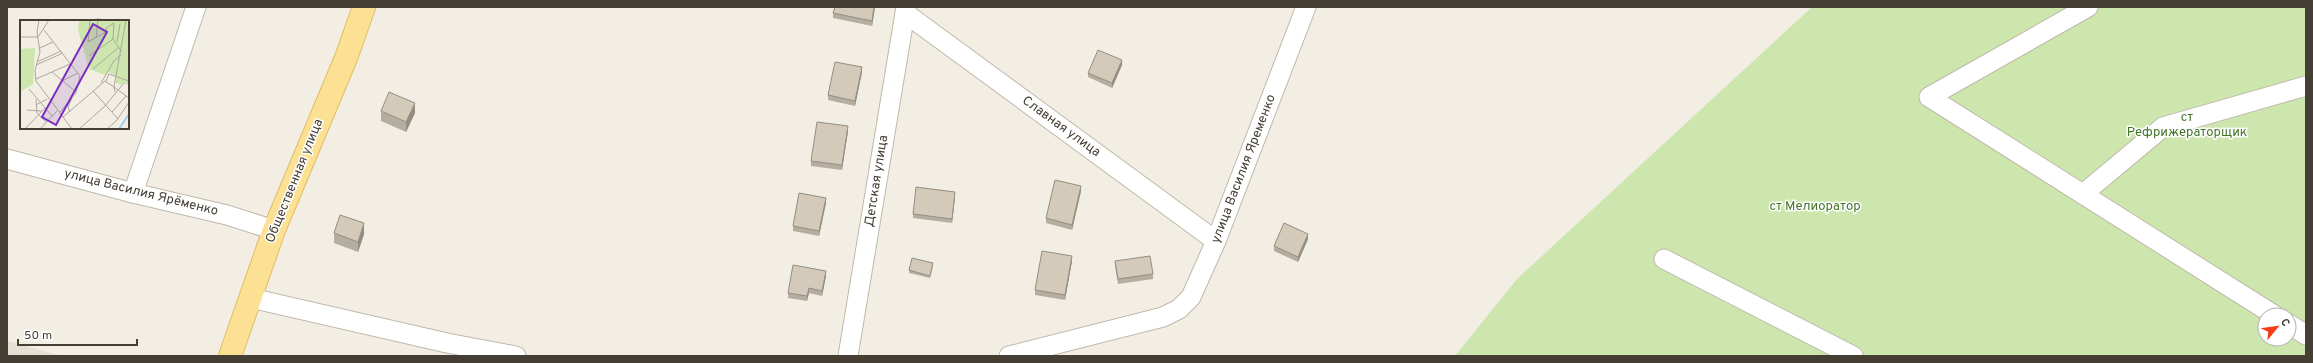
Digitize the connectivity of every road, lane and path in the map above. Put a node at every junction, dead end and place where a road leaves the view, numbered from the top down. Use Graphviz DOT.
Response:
graph roads {
  1 [pos="196,7"];
  2 [pos="364,7"];
  3 [pos="1306,7"];
  4 [pos="2088,7"];
  5 [pos="905,10"];
  6 [pos="2306,86"];
  7 [pos="7,159"];
  8 [pos="133,193"];
  9 [pos="2083,194"];
  10 [pos="274,230"];
  11 [pos="1216,241"];
  12 [pos="1664,259"];
  13 [pos="251,298"];
  14 [pos="2261,307"];
  15 [pos="2297,329"];
  16 [pos="2306,335"];
  17 [pos="230,356"];
  18 [pos="516,356"];
  19 [pos="848,356"];
  20 [pos="1009,356"];
  21 [pos="1853,356"];
  1 -- 8 [label="street"];
  2 -- 10 [label="main road, Общественная улица"];
  3 -- 11 [label="street, улица Василия Яременко"];
  4 -- 9 [label="street"];
  5 -- 11 [label="street, Славная улица"];
  5 -- 19 [label="street, Детская улица"];
  6 -- 9 [label="street"];
  7 -- 8 [label="street, улица Василия Ярёменко"];
  8 -- 10 [label="street, улица Василия Ярёменко"];
  9 -- 14 [label="street"];
  10 -- 13 [label="main road, Общественная улица"];
  11 -- 20 [label="street, улица Василия Яременко"];
  12 -- 21 [label="street"];
  13 -- 17 [label="main road, Общественная улица"];
  13 -- 18 [label="street"];
  15 -- 16 [label="street"];
}
